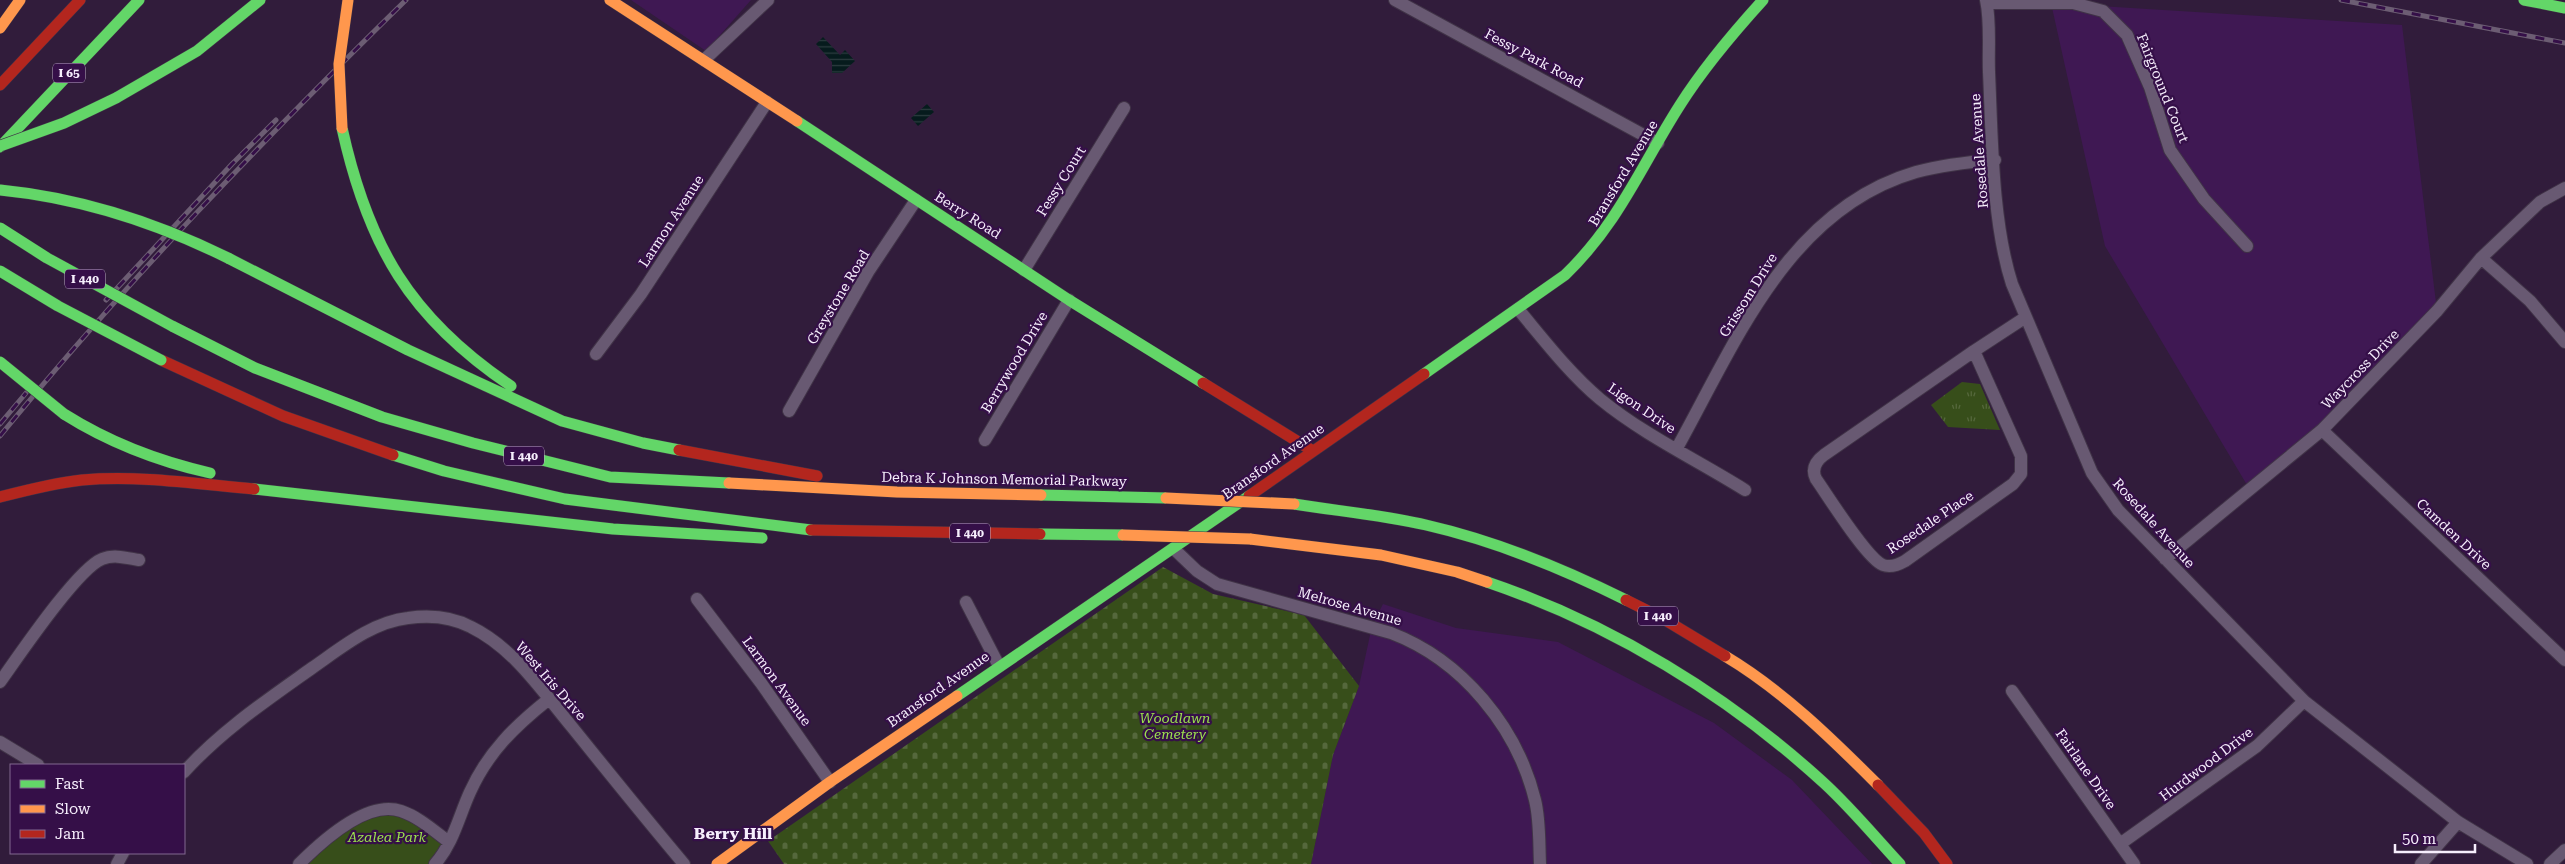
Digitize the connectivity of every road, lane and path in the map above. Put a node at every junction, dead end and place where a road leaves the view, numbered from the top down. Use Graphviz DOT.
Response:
graph roads {
  1 [pos="20,0"];
  2 [pos="80,0"];
  3 [pos="139,0"];
  4 [pos="260,0"];
  5 [pos="348,0"];
  6 [pos="610,0"];
  7 [pos="768,0"];
  8 [pos="1395,0"];
  9 [pos="1763,0"];
  10 [pos="2524,0"];
  11 [pos="1986,1"];
  12 [pos="2565,8"];
  13 [pos="0,28"];
  14 [pos="704,60"];
  15 [pos="0,85"];
  16 [pos="767,102"];
  17 [pos="1124,108"];
  18 [pos="1658,143"];
  19 [pos="0,147"];
  20 [pos="1994,160"];
  21 [pos="2565,188"];
  22 [pos="0,190"];
  23 [pos="916,200"];
  24 [pos="0,228"];
  25 [pos="2248,246"];
  26 [pos="2481,258"];
  27 [pos="1024,270"];
  28 [pos="0,271"];
  29 [pos="1069,300"];
  30 [pos="1518,309"];
  31 [pos="2026,318"];
  32 [pos="2565,342"];
  33 [pos="1974,351"];
  34 [pos="596,354"];
  35 [pos="0,362"];
  36 [pos="790,411"];
  37 [pos="592,427"];
  38 [pos="2322,430"];
  39 [pos="985,440"];
  40 [pos="1677,448"];
  41 [pos="1313,451"];
  42 [pos="1745,490"];
  43 [pos="284,491"];
  44 [pos="897,492"];
  45 [pos="0,497"];
  46 [pos="818,531"];
  47 [pos="1174,549"];
  48 [pos="2165,559"];
  49 [pos="139,560"];
  50 [pos="697,599"];
  51 [pos="966,602"];
  52 [pos="2565,660"];
  53 [pos="999,666"];
  54 [pos="0,682"];
  55 [pos="2012,691"];
  56 [pos="548,699"];
  57 [pos="2304,702"];
  58 [pos="0,742"];
  59 [pos="36,764"];
  60 [pos="185,771"];
  61 [pos="830,782"];
  62 [pos="2458,822"];
  63 [pos="450,842"];
  64 [pos="2120,844"];
  65 [pos="2565,850"];
  66 [pos="299,864"];
  67 [pos="435,864"];
  68 [pos="684,864"];
  69 [pos="717,864"];
  70 [pos="1540,864"];
  71 [pos="1900,864"];
  72 [pos="1947,864"];
  73 [pos="2134,864"];
  74 [pos="2422,864"];
  75 [pos="2527,864"];
  76 [pos="2550,864"];
  1 -- 13 [label="main road"];
  2 -- 15 [label="main road"];
  3 -- 19 [label="main road, I 65"];
  4 -- 19 [label="main road, bridge"];
  5 -- 37 [label="main road, bridge"];
  6 -- 14 [label="main road, Berry Road"];
  7 -- 14 [label="street"];
  8 -- 18 [label="street, Fessy Park Road"];
  9 -- 18 [label="main road, Bransford Avenue"];
  10 -- 12 [label="main road"];
  11 -- 20 [label="street, Rosedale Avenue"];
  11 -- 25 [label="street, Fairground Court"];
  14 -- 16 [label="main road, Berry Road"];
  16 -- 23 [label="main road, Berry Road"];
  16 -- 34 [label="street, Larmon Avenue"];
  17 -- 27 [label="street, Fessy Court"];
  18 -- 30 [label="main road, Bransford Avenue"];
  20 -- 31 [label="street, Rosedale Avenue"];
  20 -- 40 [label="street, Grissom Drive"];
  21 -- 26 [label="street, Waycross Drive"];
  22 -- 37 [label="main road, bridge"];
  23 -- 27 [label="main road, Berry Road"];
  23 -- 36 [label="street, Greystone Road"];
  24 -- 44 [label="main road, Debra K Johnson Memorial Parkway / I 440, bridge"];
  26 -- 32 [label="street"];
  26 -- 38 [label="street, Waycross Drive"];
  27 -- 29 [label="main road, Berry Road"];
  28 -- 46 [label="main road, I 440, bridge"];
  29 -- 39 [label="street, Berrywood Drive"];
  29 -- 41 [label="main road, Berry Road"];
  30 -- 40 [label="street, Ligon Drive"];
  30 -- 41 [label="main road, Bransford Avenue"];
  31 -- 33 [label="street, Rosedale Place"];
  31 -- 48 [label="street, Rosedale Avenue"];
  33 -- 33 [label="street, Rosedale Place"];
  35 -- 43 [label="main road, bridge"];
  37 -- 44 [label="main road"];
  38 -- 48 [label="street, Waycross Drive"];
  38 -- 52 [label="street, Camden Drive"];
  40 -- 42 [label="street, Ligon Drive"];
  41 -- 47 [label="main road, Bransford Avenue"];
  43 -- 45 [label="main road"];
  43 -- 46 [label="main road"];
  44 -- 72 [label="main road, Debra K Johnson Memorial Parkway / I 440, bridge"];
  46 -- 71 [label="main road, I 440, bridge"];
  47 -- 53 [label="main road, Bransford Avenue"];
  47 -- 70 [label="street, Melrose Avenue"];
  48 -- 57 [label="street, Rosedale Avenue"];
  49 -- 54 [label="street"];
  50 -- 61 [label="street, Larmon Avenue"];
  51 -- 53 [label="street"];
  53 -- 61 [label="main road, Bransford Avenue"];
  55 -- 64 [label="street, Fairlane Drive"];
  56 -- 60 [label="street, West Iris Drive"];
  56 -- 63 [label="street"];
  56 -- 68 [label="street, West Iris Drive"];
  57 -- 62 [label="street, Rosedale Avenue"];
  57 -- 64 [label="street, Hurdwood Drive"];
  58 -- 59 [label="street"];
  61 -- 69 [label="main road, Bransford Avenue"];
  62 -- 74 [label="street"];
  62 -- 75 [label="street, Rosedale Avenue"];
  63 -- 66 [label="street"];
  63 -- 67 [label="street"];
  64 -- 73 [label="street, Fairlane Drive"];
  65 -- 76 [label="street"];
}
